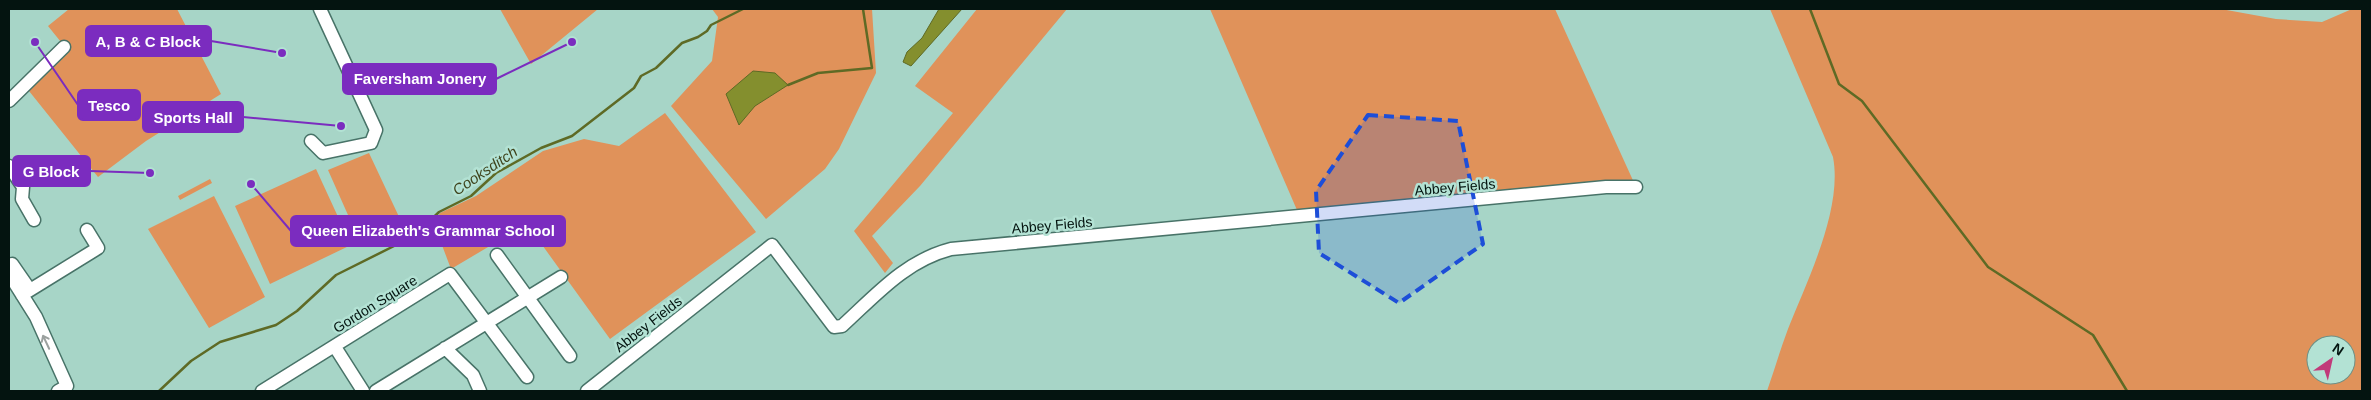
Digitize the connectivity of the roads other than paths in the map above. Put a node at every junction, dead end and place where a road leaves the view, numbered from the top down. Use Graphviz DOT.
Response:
graph roads {
  1 [pos="320,9"];
  2 [pos="64,47"];
  3 [pos="9,101"];
  4 [pos="312,141"];
  5 [pos="9,166"];
  6 [pos="1636,187"];
  7 [pos="34,220"];
  8 [pos="87,230"];
  9 [pos="497,255"];
  10 [pos="9,264"];
  11 [pos="9,274"];
  12 [pos="561,277"];
  13 [pos="26,292"];
  14 [pos="528,297"];
  15 [pos="487,323"];
  16 [pos="335,347"];
  17 [pos="445,348"];
  18 [pos="570,356"];
  19 [pos="527,377"];
  20 [pos="58,391"];
  21 [pos="262,391"];
  22 [pos="362,391"];
  23 [pos="376,391"];
  24 [pos="480,391"];
  25 [pos="586,391"];
  1 -- 4 [label="street"];
  2 -- 3 [label="street"];
  5 -- 7 [label="street"];
  6 -- 25 [label="street, Abbey Fields"];
  8 -- 13 [label="street"];
  9 -- 14 [label="street"];
  10 -- 13 [label="street"];
  11 -- 13 [label="street"];
  12 -- 14 [label="street"];
  20 -- 13 [label="street, one-way"];
  14 -- 15 [label="street"];
  14 -- 18 [label="street"];
  15 -- 16 [label="street, Gordon Square"];
  15 -- 17 [label="street"];
  15 -- 19 [label="street"];
  16 -- 21 [label="street"];
  16 -- 22 [label="street, Gordon Square"];
  17 -- 23 [label="street"];
  17 -- 24 [label="street"];
}
